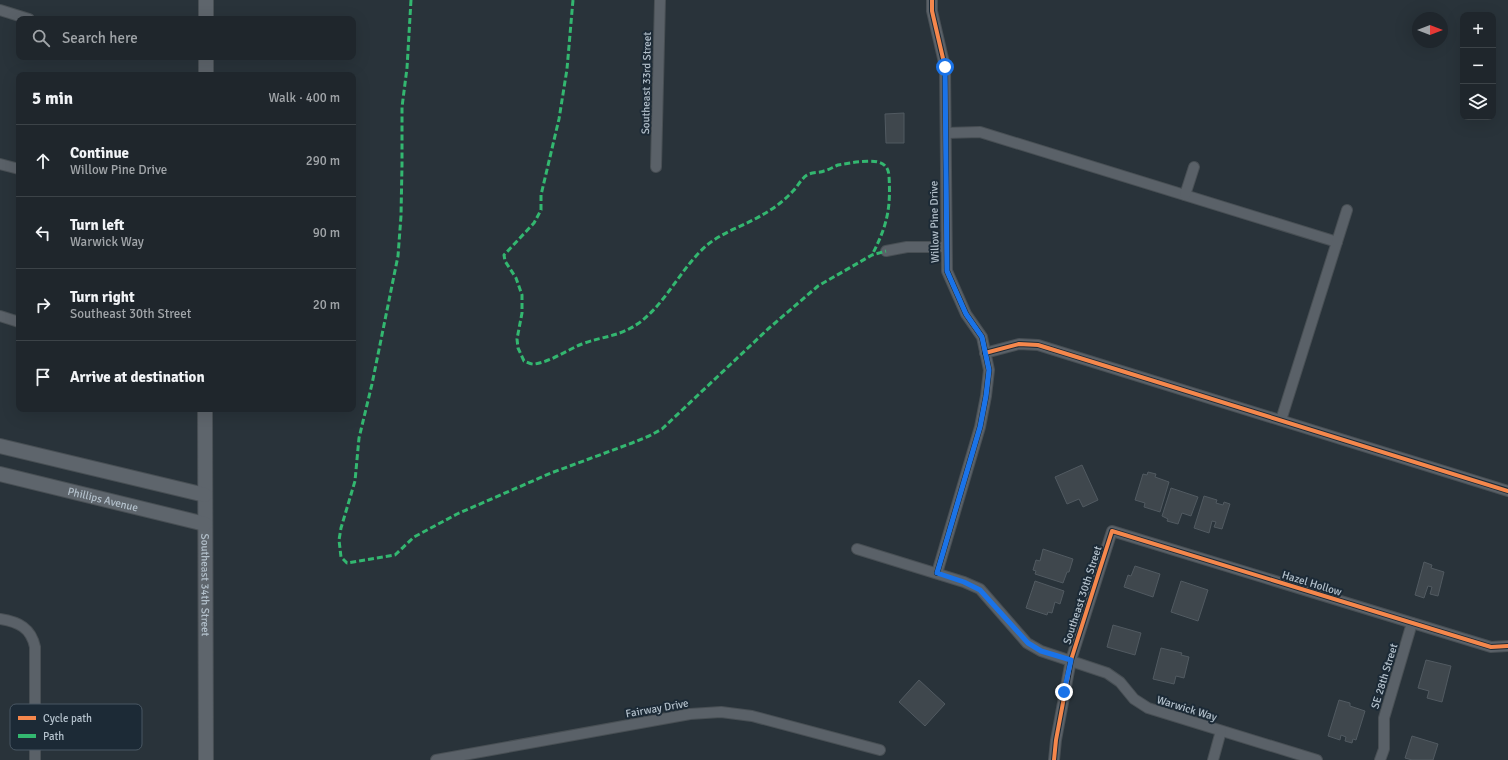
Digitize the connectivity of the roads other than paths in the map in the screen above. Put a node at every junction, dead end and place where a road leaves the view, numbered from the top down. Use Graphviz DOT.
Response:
graph roads {
  1 [pos="206,0"];
  2 [pos="660,0"];
  3 [pos="932,0"];
  4 [pos="0,10"];
  5 [pos="19,16"];
  6 [pos="206,16"];
  7 [pos="206,60"];
  8 [pos="206,72"];
  9 [pos="946,133"];
  10 [pos="0,164"];
  11 [pos="656,167"];
  12 [pos="1194,167"];
  13 [pos="16,168"];
  14 [pos="1185,195"];
  15 [pos="1347,210"];
  16 [pos="1337,242"];
  17 [pos="946,246"];
  18 [pos="886,251"];
  19 [pos="0,316"];
  20 [pos="16,321"];
  21 [pos="985,353"];
  22 [pos="205,412"];
  23 [pos="1281,420"];
  24 [pos="0,446"];
  25 [pos="0,474"];
  26 [pos="1508,491"];
  27 [pos="205,495"];
  28 [pos="205,524"];
  29 [pos="1112,531"];
  30 [pos="857,549"];
  31 [pos="937,573"];
  32 [pos="0,619"];
  33 [pos="1412,623"];
  34 [pos="1508,646"];
  35 [pos="1071,660"];
  36 [pos="35,704"];
  37 [pos="1221,730"];
  38 [pos="35,750"];
  39 [pos="880,750"];
  40 [pos="35,760"];
  41 [pos="206,760"];
  42 [pos="436,760"];
  43 [pos="1054,760"];
  44 [pos="1213,760"];
  45 [pos="1316,760"];
  46 [pos="1380,760"];
  1 -- 6 [label="street"];
  2 -- 11 [label="street, Southeast 33rd Street"];
  3 -- 9 [label="street, Willow Pine Drive"];
  4 -- 5 [label="street"];
  7 -- 8 [label="street"];
  9 -- 14 [label="street"];
  9 -- 17 [label="street, Willow Pine Drive"];
  10 -- 13 [label="street"];
  12 -- 14 [label="street"];
  14 -- 16 [label="street"];
  15 -- 16 [label="street"];
  16 -- 23 [label="street"];
  17 -- 18 [label="street"];
  17 -- 21 [label="street, Willow Pine Drive"];
  19 -- 20 [label="street"];
  21 -- 23 [label="street"];
  21 -- 31 [label="street, Willow Pine Drive"];
  22 -- 27 [label="street, Southeast 34th Street"];
  23 -- 26 [label="street"];
  24 -- 27 [label="street"];
  25 -- 28 [label="street, Phillips Avenue"];
  27 -- 28 [label="street, Southeast 34th Street"];
  28 -- 41 [label="street, Southeast 34th Street"];
  29 -- 33 [label="street, Hazel Hollow"];
  29 -- 35 [label="street, Southeast 30th Street"];
  30 -- 31 [label="street, Warwick Way"];
  31 -- 35 [label="street, Warwick Way"];
  32 -- 36 [label="street"];
  33 -- 34 [label="street, Hazel Hollow"];
  33 -- 46 [label="street, SE 28th Street"];
  35 -- 37 [label="street, Warwick Way"];
  35 -- 43 [label="street, Southeast 30th Street"];
  37 -- 44 [label="street"];
  37 -- 45 [label="street, Warwick Way"];
  38 -- 40 [label="street"];
  39 -- 42 [label="street, Fairway Drive"];
}
